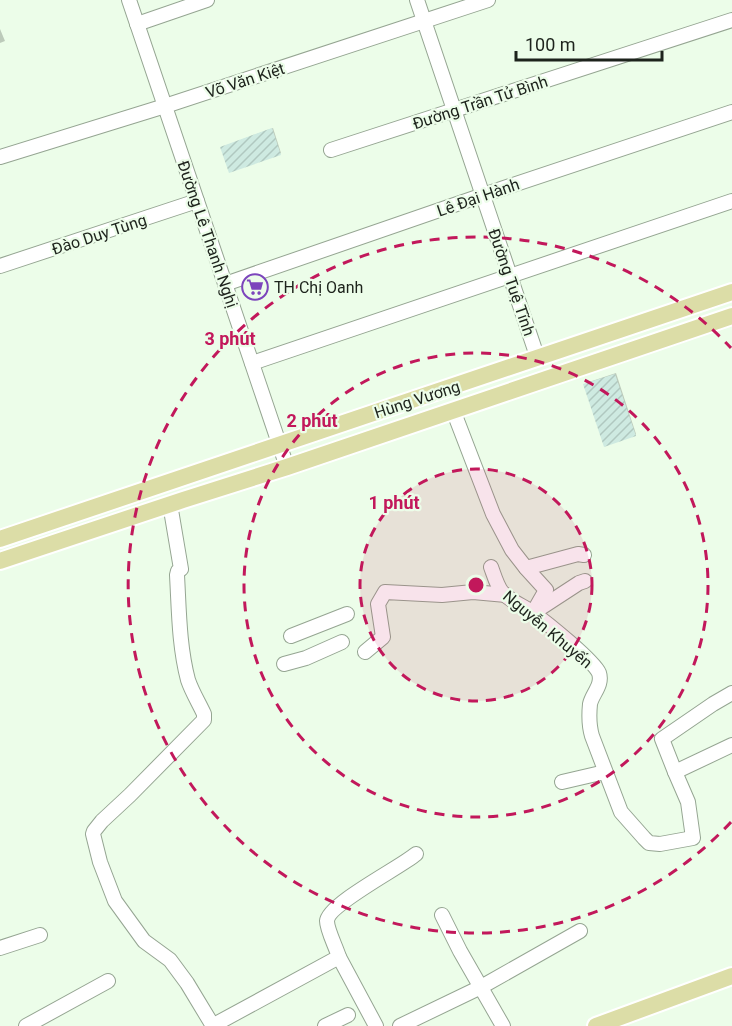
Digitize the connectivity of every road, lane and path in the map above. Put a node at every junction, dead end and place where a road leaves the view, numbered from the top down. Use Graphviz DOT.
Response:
graph roads {
  1 [pos="129,0"];
  2 [pos="207,0"];
  3 [pos="417,0"];
  4 [pos="488,0"];
  5 [pos="732,20"];
  6 [pos="424,21"];
  7 [pos="137,24"];
  8 [pos="165,106"];
  9 [pos="454,110"];
  10 [pos="732,112"];
  11 [pos="331,150"];
  12 [pos="0,157"];
  13 [pos="483,195"];
  14 [pos="197,201"];
  15 [pos="732,201"];
  16 [pos="0,266"];
  17 [pos="510,276"];
  18 [pos="225,284"];
  19 [pos="732,292"];
  20 [pos="732,316"];
  21 [pos="538,359"];
  22 [pos="252,363"];
  23 [pos="453,410"];
  24 [pos="279,444"];
  25 [pos="287,467"];
  26 [pos="170,504"];
  27 [pos="6,537"];
  28 [pos="17,555"];
  29 [pos="584,555"];
  30 [pos="0,561"];
  31 [pos="490,567"];
  32 [pos="526,568"];
  33 [pos="585,581"];
  34 [pos="506,595"];
  35 [pos="533,613"];
  36 [pos="347,614"];
  37 [pos="291,636"];
  38 [pos="342,642"];
  39 [pos="365,652"];
  40 [pos="284,664"];
  41 [pos="732,693"];
  42 [pos="732,745"];
  43 [pos="605,772"];
  44 [pos="675,772"];
  45 [pos="562,782"];
  46 [pos="416,854"];
  47 [pos="442,915"];
  48 [pos="580,931"];
  49 [pos="40,934"];
  50 [pos="0,948"];
  51 [pos="339,957"];
  52 [pos="732,976"];
  53 [pos="108,981"];
  54 [pos="481,987"];
  55 [pos="348,1015"];
  56 [pos="29,1025"];
  57 [pos="213,1026"];
  58 [pos="325,1026"];
  59 [pos="376,1026"];
  60 [pos="400,1026"];
  61 [pos="503,1026"];
  62 [pos="596,1026"];
  1 -- 7 [label="street, Đường Lê Thanh Nghị"];
  2 -- 7 [label="street"];
  3 -- 6 [label="street, Đường Tuệ Tĩnh"];
  4 -- 6 [label="street, Võ Văn Kiệt"];
  5 -- 9 [label="street, Đường Trần Tử Bình"];
  6 -- 8 [label="street, Võ Văn Kiệt"];
  6 -- 9 [label="street, Đường Tuệ Tĩnh"];
  7 -- 8 [label="street, Đường Lê Thanh Nghị"];
  8 -- 12 [label="street, Võ Văn Kiệt"];
  8 -- 14 [label="street, Đường Lê Thanh Nghị"];
  9 -- 11 [label="street, Đường Trần Tử Bình"];
  9 -- 13 [label="street, Đường Tuệ Tĩnh"];
  10 -- 13 [label="street, Lê Đại Hành"];
  13 -- 17 [label="street, Đường Tuệ Tĩnh"];
  13 -- 18 [label="street, Lê Đại Hành"];
  14 -- 16 [label="street, Đào Duy Tùng"];
  14 -- 18 [label="street, Đường Lê Thanh Nghị"];
  15 -- 17 [label="street"];
  17 -- 21 [label="street, Đường Tuệ Tĩnh"];
  17 -- 22 [label="street"];
  18 -- 22 [label="street, Đường Lê Thanh Nghị"];
  19 -- 21 [label="main road, Hùng Vương"];
  20 -- 23 [label="main road, Hùng Vương"];
  21 -- 24 [label="main road, Hùng Vương"];
  22 -- 24 [label="street, Đường Lê Thanh Nghị"];
  23 -- 25 [label="main road, Hùng Vương"];
  23 -- 32 [label="street"];
  24 -- 25 [label="street, Đường Lê Thanh Nghị"];
  24 -- 27 [label="main road, Hùng Vương"];
  25 -- 26 [label="main road, Hùng Vương"];
  26 -- 28 [label="main road, Hùng Vương"];
  26 -- 57 [label="street"];
  27 -- 28 [label="main road"];
  28 -- 30 [label="main road, Hùng Vương"];
  29 -- 32 [label="street"];
  31 -- 34 [label="street, Nguyễn Khuyến"];
  32 -- 35 [label="street"];
  33 -- 35 [label="street"];
  34 -- 35 [label="street, Nguyễn Khuyến"];
  34 -- 39 [label="street"];
  35 -- 43 [label="street, Nguyễn Khuyến"];
  36 -- 37 [label="street"];
  38 -- 40 [label="street"];
  41 -- 44 [label="street"];
  42 -- 44 [label="street"];
  43 -- 44 [label="street, Nguyễn Khuyến"];
  43 -- 45 [label="street"];
  46 -- 51 [label="street"];
  47 -- 54 [label="street"];
  48 -- 54 [label="street"];
  49 -- 50 [label="street"];
  51 -- 57 [label="street"];
  51 -- 59 [label="street"];
  52 -- 62 [label="main road"];
  53 -- 56 [label="street"];
  54 -- 60 [label="street"];
  54 -- 61 [label="street"];
  55 -- 58 [label="street"];
}
